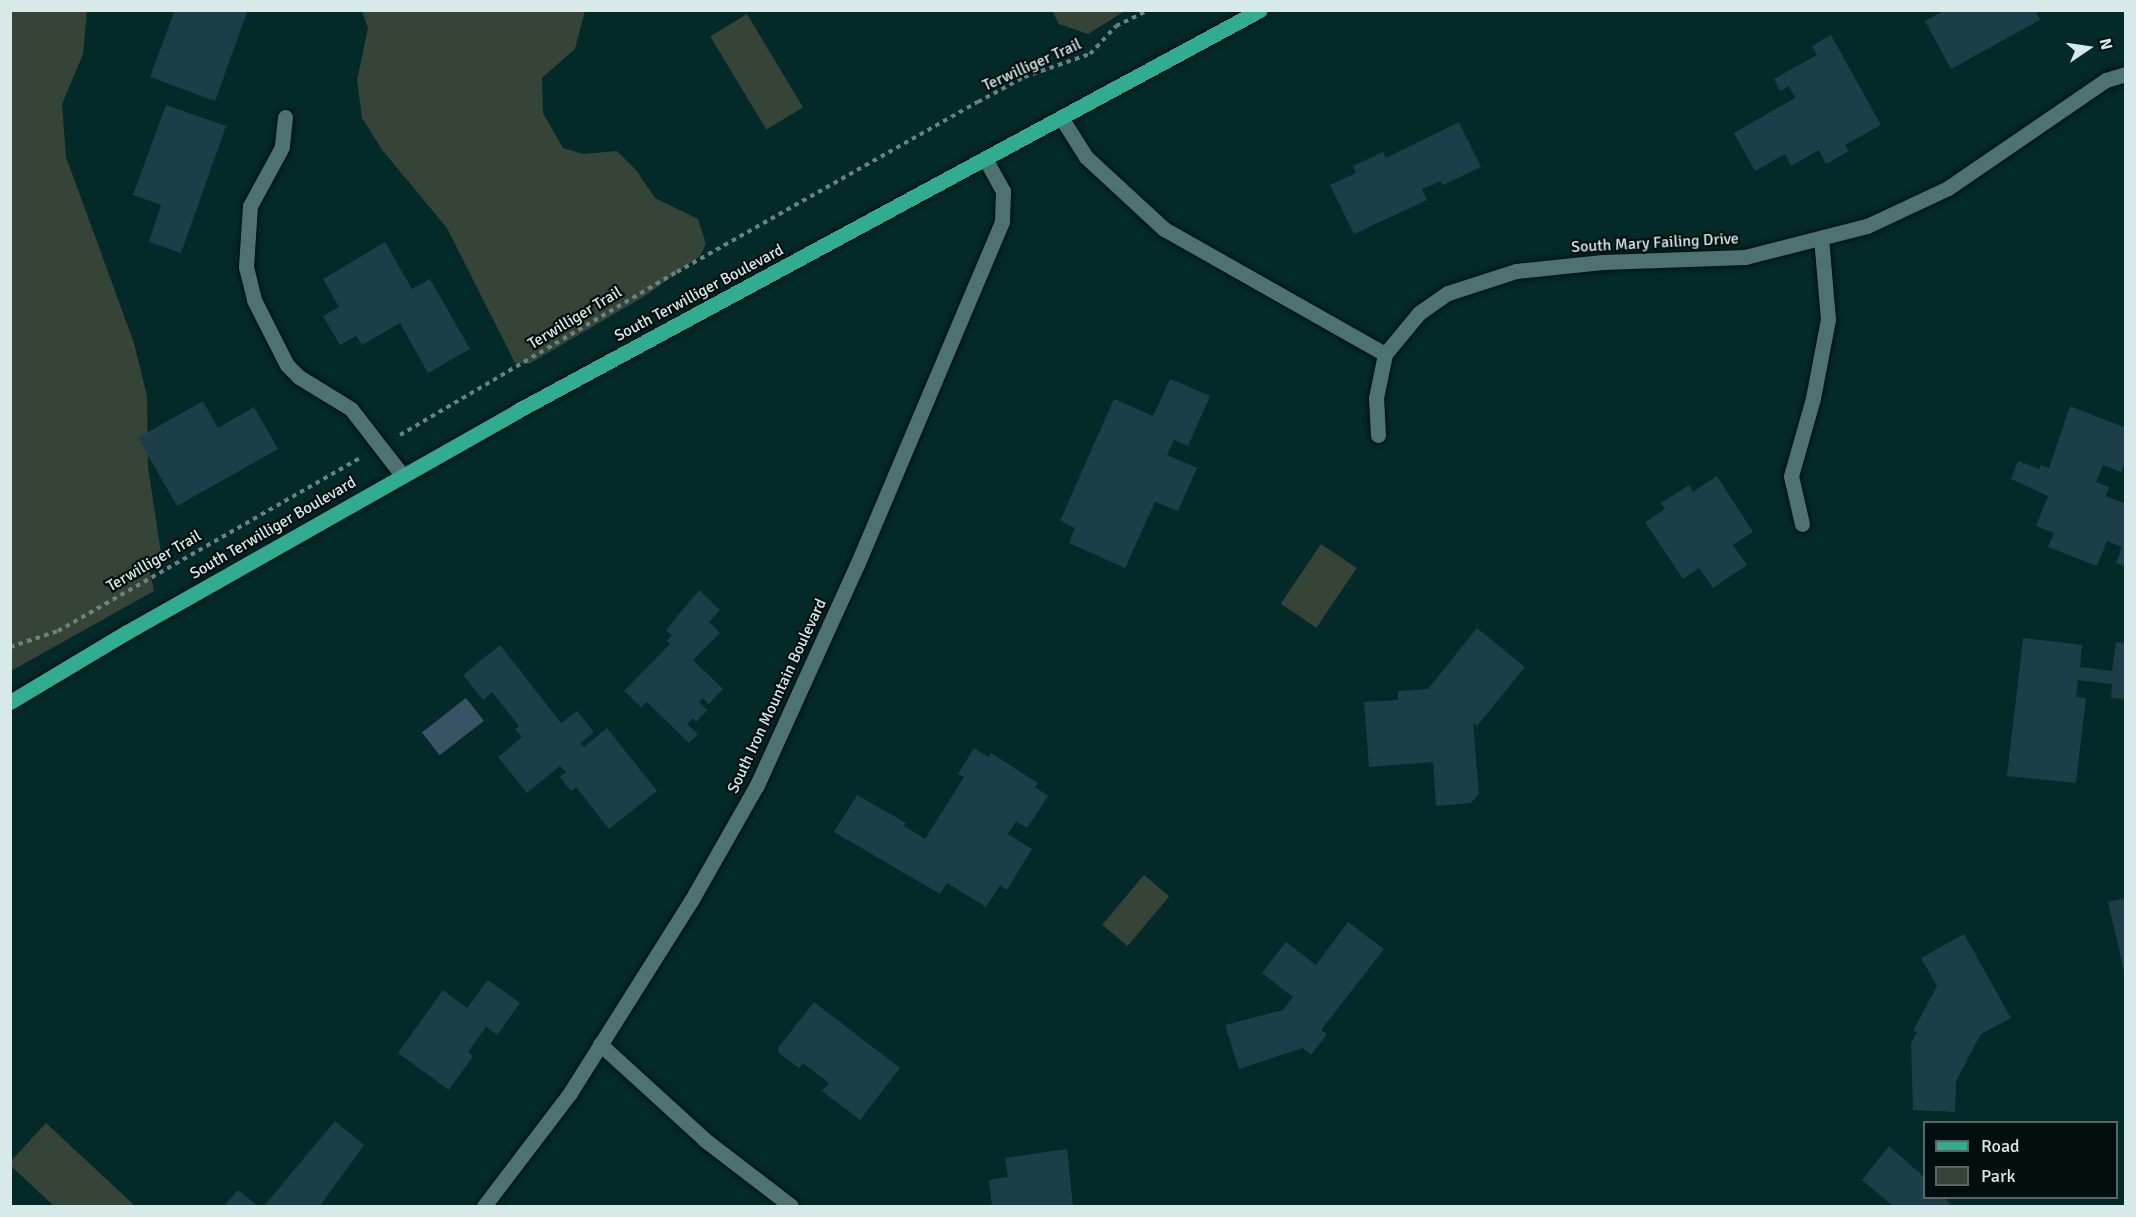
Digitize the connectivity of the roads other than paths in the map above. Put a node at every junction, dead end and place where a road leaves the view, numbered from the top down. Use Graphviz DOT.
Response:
graph roads {
  1 [pos="1260,10"];
  2 [pos="2126,74"];
  3 [pos="285,117"];
  4 [pos="1062,119"];
  5 [pos="987,160"];
  6 [pos="1821,238"];
  7 [pos="1385,354"];
  8 [pos="1378,435"];
  9 [pos="402,475"];
  10 [pos="1802,524"];
  11 [pos="10,702"];
  12 [pos="600,1044"];
  13 [pos="484,1206"];
  14 [pos="791,1206"];
  1 -- 4 [label="main road, South Terwilliger Boulevard"];
  2 -- 6 [label="street, South Mary Failing Drive"];
  3 -- 9 [label="street"];
  4 -- 5 [label="main road, South Terwilliger Boulevard"];
  4 -- 7 [label="street"];
  5 -- 9 [label="main road, South Terwilliger Boulevard"];
  5 -- 12 [label="street, South Iron Mountain Boulevard"];
  6 -- 7 [label="street, South Mary Failing Drive"];
  6 -- 10 [label="street"];
  7 -- 8 [label="street"];
  9 -- 11 [label="main road, South Terwilliger Boulevard"];
  12 -- 13 [label="street, South Iron Mountain Boulevard"];
  12 -- 14 [label="street"];
}
